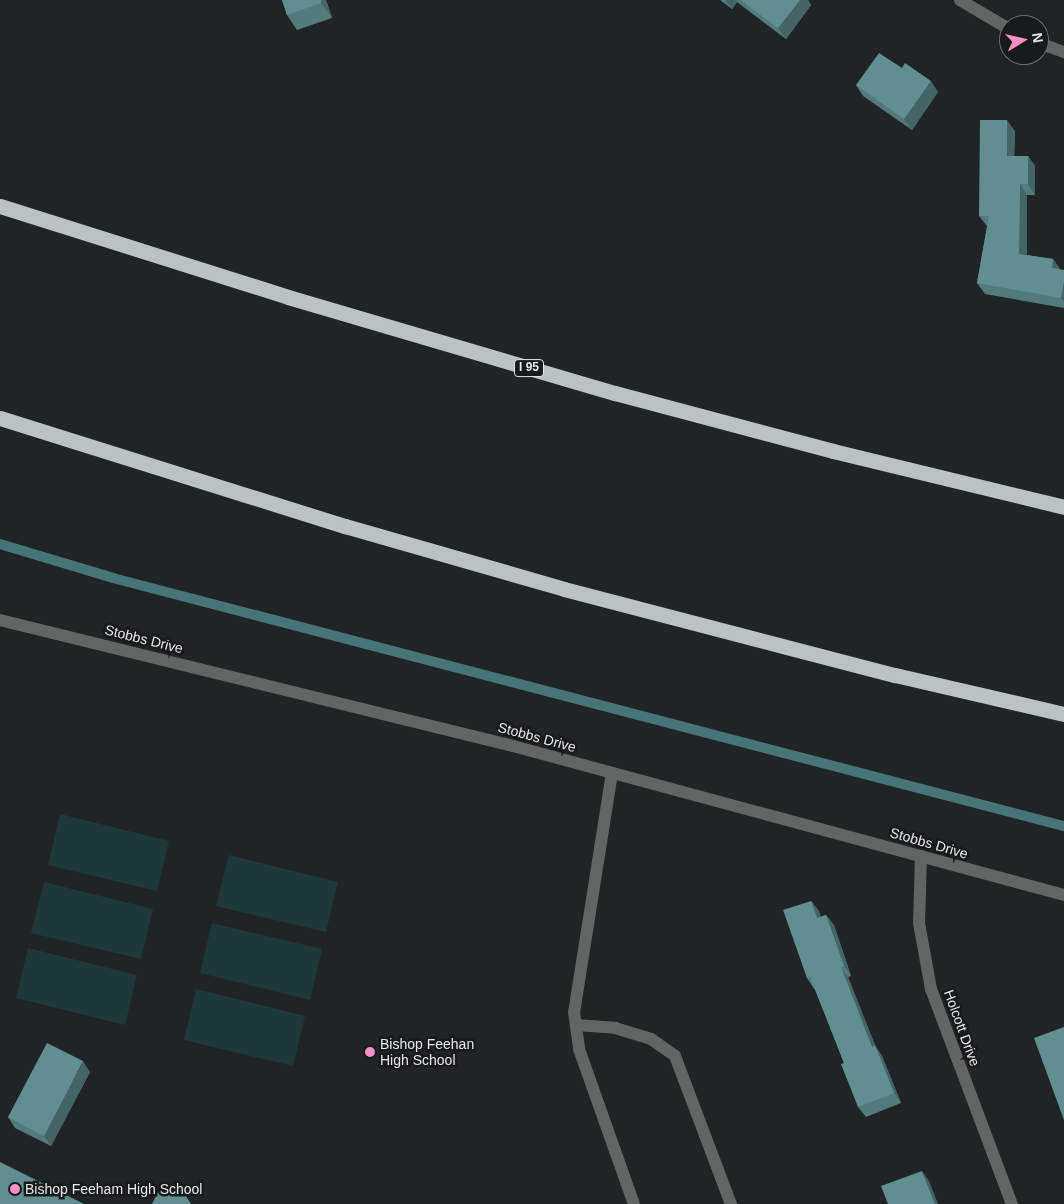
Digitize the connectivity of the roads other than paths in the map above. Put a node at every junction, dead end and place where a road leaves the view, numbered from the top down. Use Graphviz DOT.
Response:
graph roads {
  1 [pos="960,0"];
  2 [pos="999,23"];
  3 [pos="1049,47"];
  4 [pos="1064,52"];
  5 [pos="0,206"];
  6 [pos="0,418"];
  7 [pos="1064,507"];
  8 [pos="0,620"];
  9 [pos="1064,714"];
  10 [pos="612,773"];
  11 [pos="921,856"];
  12 [pos="1064,895"];
  13 [pos="576,1025"];
  14 [pos="634,1204"];
  15 [pos="731,1204"];
  16 [pos="1012,1204"];
  1 -- 2 [label="street"];
  3 -- 4 [label="street"];
  5 -- 7 [label="highway, I 95"];
  6 -- 9 [label="highway"];
  8 -- 10 [label="street, Stobbs Drive"];
  10 -- 11 [label="street, Stobbs Drive"];
  10 -- 13 [label="street"];
  11 -- 12 [label="street, Stobbs Drive"];
  11 -- 16 [label="street, Holcott Drive"];
  13 -- 14 [label="street"];
  13 -- 15 [label="street"];
}
